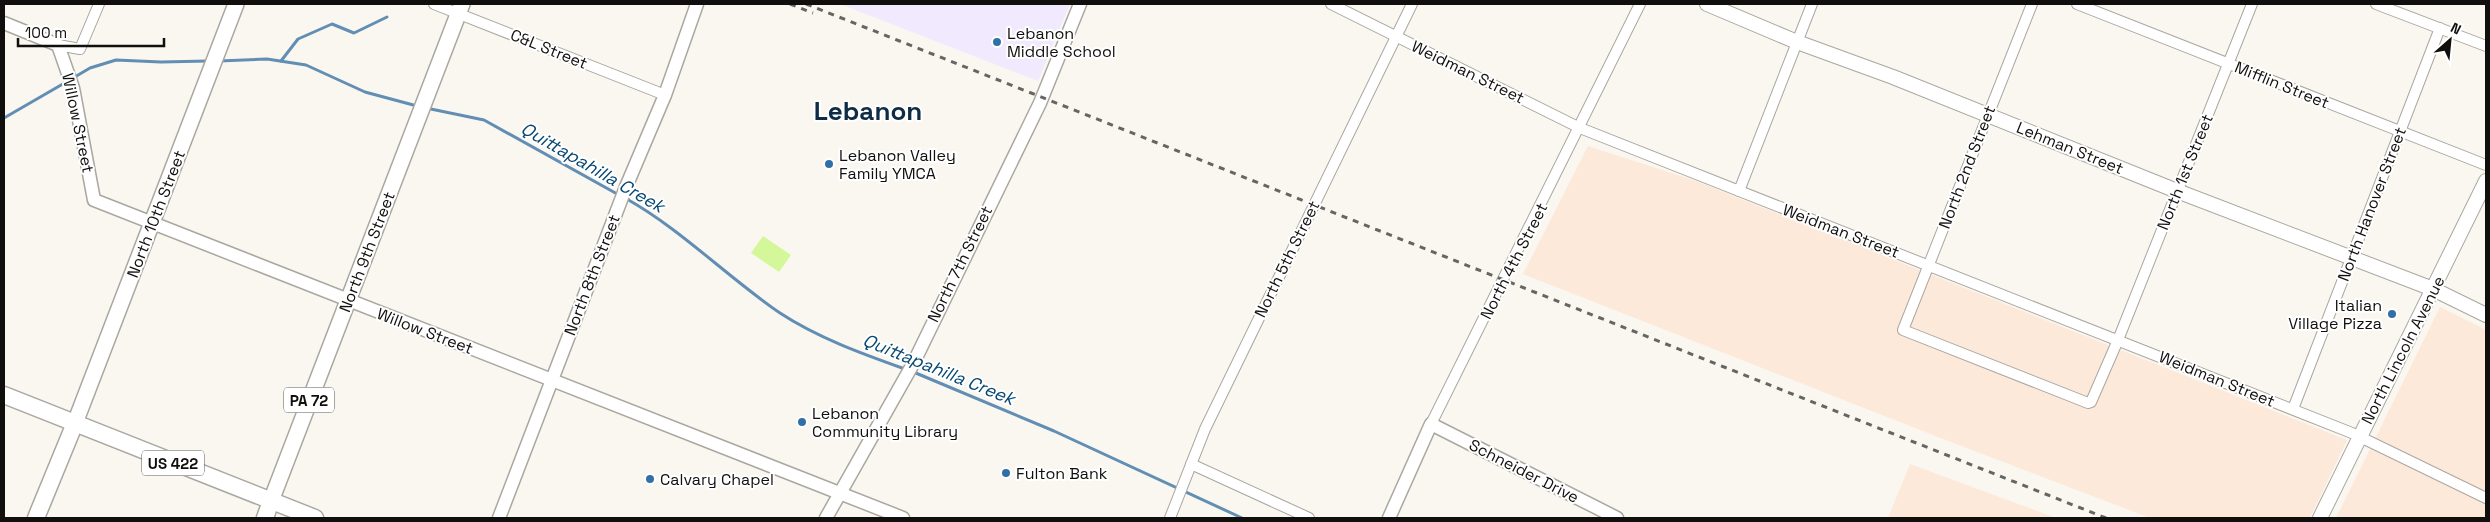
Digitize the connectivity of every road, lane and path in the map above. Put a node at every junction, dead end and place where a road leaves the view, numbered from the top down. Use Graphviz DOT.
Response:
graph roads {
  1 [pos="99,4"];
  2 [pos="236,4"];
  3 [pos="434,4"];
  4 [pos="697,4"];
  5 [pos="1080,4"];
  6 [pos="1331,4"];
  7 [pos="1412,4"];
  8 [pos="1640,4"];
  9 [pos="1707,4"];
  10 [pos="1812,4"];
  11 [pos="2032,4"];
  12 [pos="2077,4"];
  13 [pos="2376,4"];
  14 [pos="461,8"];
  15 [pos="2250,8"];
  16 [pos="4,23"];
  17 [pos="2440,28"];
  18 [pos="1396,36"];
  19 [pos="1797,42"];
  20 [pos="58,45"];
  21 [pos="2486,46"];
  22 [pos="2228,64"];
  23 [pos="664,95"];
  24 [pos="1988,115"];
  25 [pos="1580,128"];
  26 [pos="2401,130"];
  27 [pos="2486,165"];
  28 [pos="2486,181"];
  29 [pos="1739,191"];
  30 [pos="2177,192"];
  31 [pos="152,224"];
  32 [pos="2351,257"];
  33 [pos="1929,265"];
  34 [pos="2433,289"];
  35 [pos="348,300"];
  36 [pos="2486,315"];
  37 [pos="2118,340"];
  38 [pos="552,381"];
  39 [pos="4,395"];
  40 [pos="2091,402"];
  41 [pos="2293,409"];
  42 [pos="75,423"];
  43 [pos="1431,424"];
  44 [pos="2360,436"];
  45 [pos="1191,464"];
  46 [pos="841,494"];
  47 [pos="2486,498"];
  48 [pos="272,501"];
  49 [pos="1611,517"];
  50 [pos="36,518"];
  51 [pos="265,518"];
  52 [pos="315,518"];
  53 [pos="498,518"];
  54 [pos="826,518"];
  55 [pos="903,518"];
  56 [pos="1170,518"];
  57 [pos="1308,518"];
  58 [pos="1389,518"];
  59 [pos="2320,518"];
  1 -- 20 [label="street"];
  2 -- 31 [label="main road, North 10th Street"];
  3 -- 14 [label="street, C&L Street"];
  4 -- 23 [label="street, North 8th Street"];
  5 -- 46 [label="street, North 7th Street"];
  6 -- 18 [label="street, Weidman Street"];
  7 -- 18 [label="street, North 5th Street"];
  8 -- 25 [label="street, North 4th Street"];
  9 -- 19 [label="main road, Lehman Street"];
  10 -- 19 [label="street"];
  11 -- 24 [label="street, North 2nd Street"];
  12 -- 22 [label="street, Mifflin Street"];
  13 -- 17 [label="street"];
  14 -- 23 [label="street, C&L Street"];
  14 -- 35 [label="main road, North 9th Street / PA 72"];
  15 -- 22 [label="street, North 1st Street"];
  16 -- 20 [label="street"];
  17 -- 21 [label="street"];
  17 -- 26 [label="street, North Hanover Street"];
  18 -- 25 [label="street, Weidman Street"];
  18 -- 45 [label="street, North 5th Street"];
  19 -- 24 [label="main road, Lehman Street"];
  19 -- 29 [label="street"];
  20 -- 31 [label="street, Willow Street"];
  22 -- 26 [label="street, Mifflin Street"];
  22 -- 30 [label="street, North 1st Street"];
  23 -- 38 [label="street, North 8th Street"];
  24 -- 30 [label="main road, Lehman Street"];
  24 -- 33 [label="street, North 2nd Street"];
  25 -- 29 [label="street, Weidman Street"];
  25 -- 43 [label="street, North 4th Street"];
  26 -- 27 [label="street, Mifflin Street"];
  26 -- 32 [label="street, North Hanover Street"];
  28 -- 34 [label="main road, North Lincoln Avenue"];
  29 -- 33 [label="street, Weidman Street"];
  30 -- 32 [label="main road, Lehman Street"];
  30 -- 37 [label="street, North 1st Street"];
  31 -- 35 [label="street, Willow Street"];
  31 -- 42 [label="main road, North 10th Street"];
  32 -- 34 [label="main road, Lehman Street"];
  32 -- 41 [label="street, North Hanover Street"];
  33 -- 37 [label="street, Weidman Street"];
  33 -- 40 [label="street, North 2nd Street"];
  34 -- 36 [label="main road, Lehman Street"];
  34 -- 44 [label="main road, North Lincoln Avenue"];
  35 -- 38 [label="street, Willow Street"];
  35 -- 48 [label="main road, North 9th Street / PA 72"];
  37 -- 40 [label="street, North 1st Street"];
  37 -- 41 [label="street, Weidman Street"];
  38 -- 46 [label="street, Willow Street"];
  38 -- 53 [label="street, North 8th Street"];
  39 -- 42 [label="highway, US 422"];
  41 -- 44 [label="street, Weidman Street"];
  42 -- 48 [label="highway, US 422"];
  42 -- 50 [label="highway"];
  43 -- 49 [label="street, Schneider Drive"];
  43 -- 58 [label="street, North 4th Street"];
  44 -- 47 [label="street, Weidman Street"];
  44 -- 59 [label="main road, North Lincoln Avenue"];
  45 -- 56 [label="street, North 5th Street"];
  45 -- 57 [label="street"];
  46 -- 54 [label="street, North 7th Street"];
  46 -- 55 [label="street, Willow Street"];
  48 -- 51 [label="highway, PA 72"];
  48 -- 52 [label="highway, US 422"];
}
